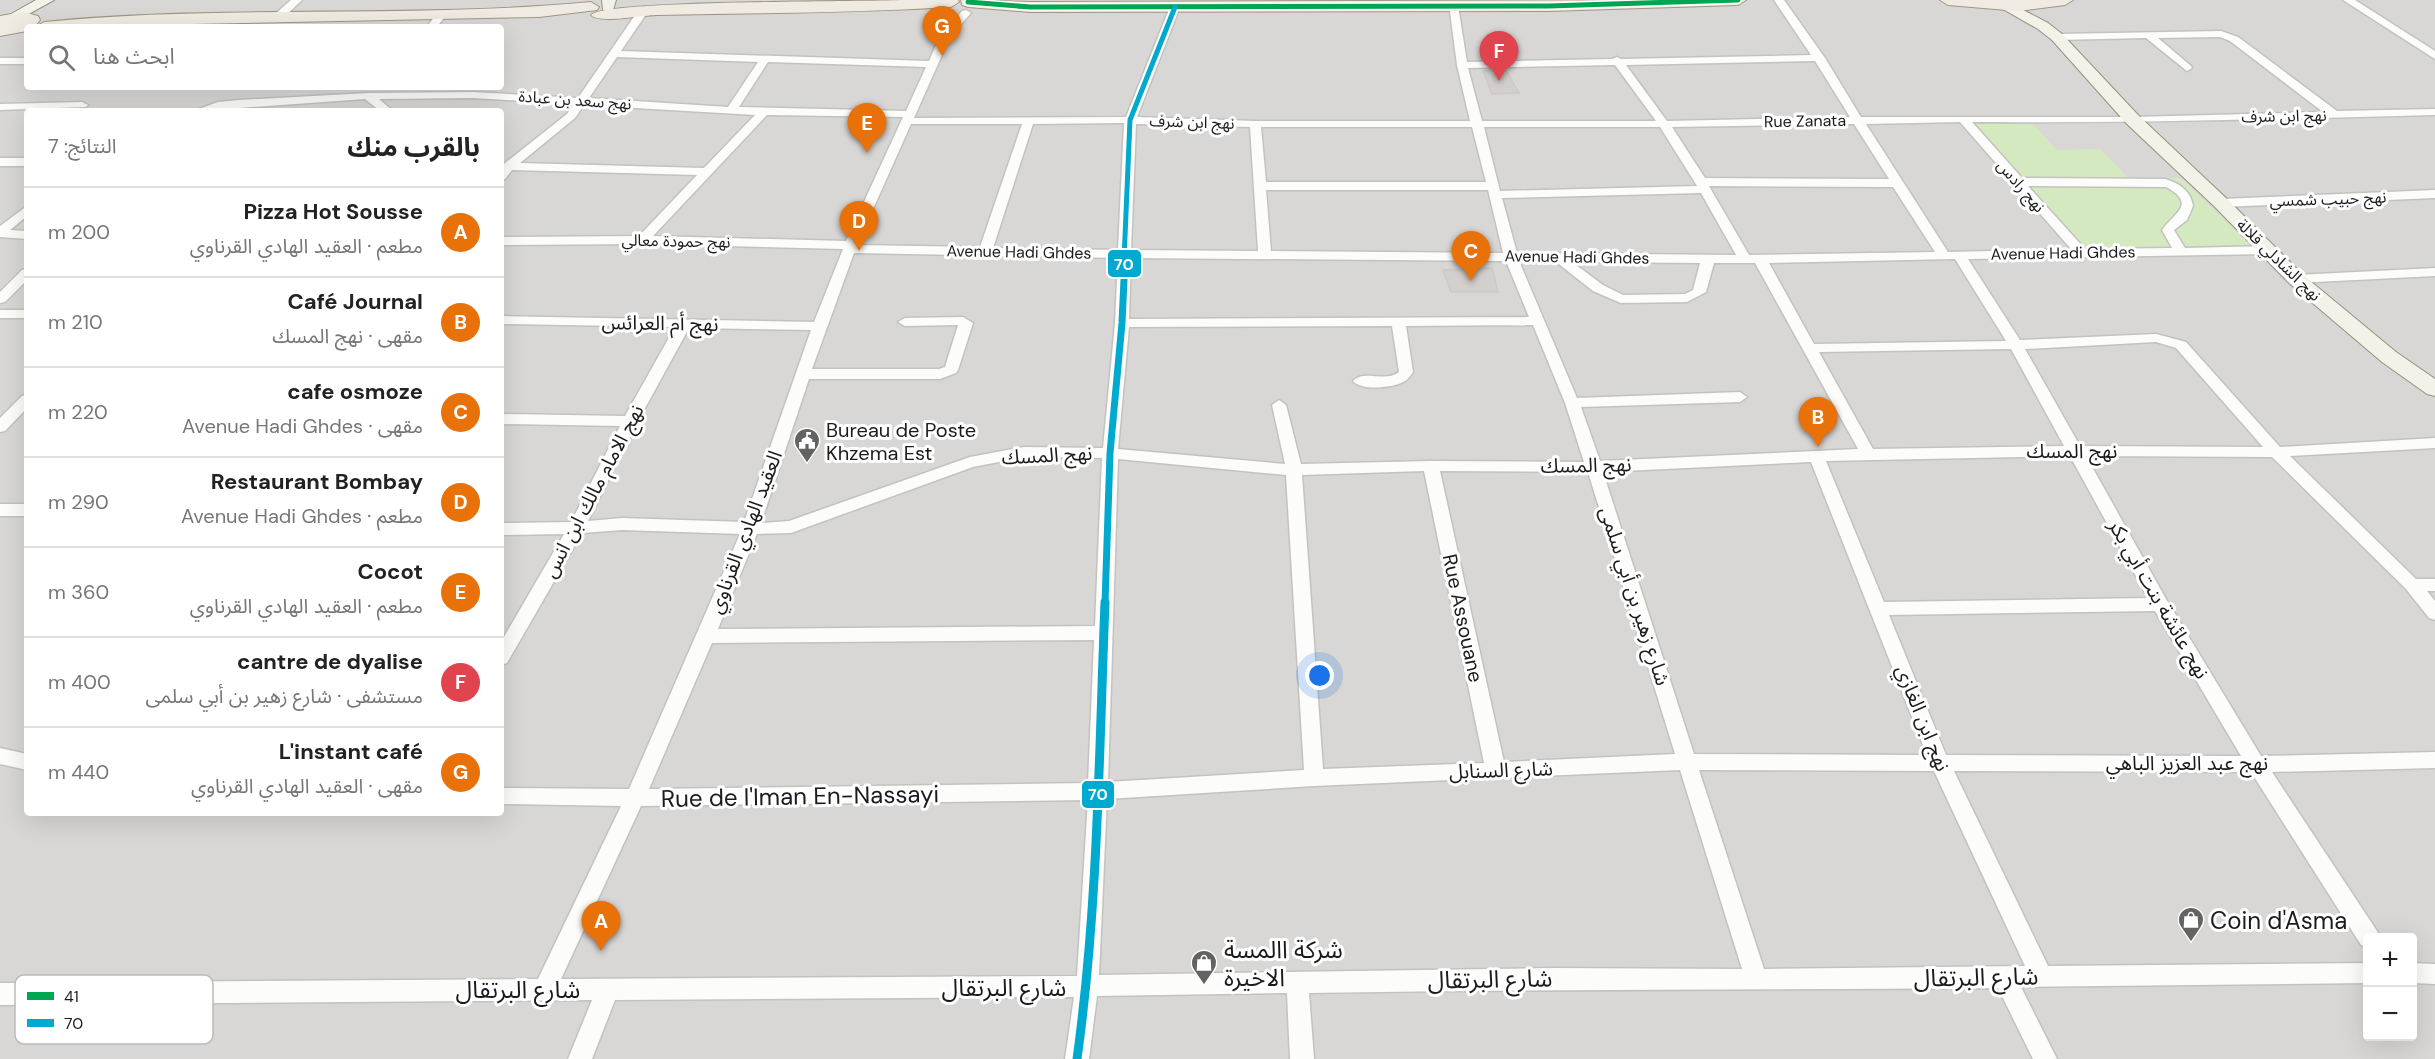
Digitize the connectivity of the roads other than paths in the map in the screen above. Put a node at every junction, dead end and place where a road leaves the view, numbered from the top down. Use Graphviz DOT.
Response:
graph roads {
  1 [pos="48,0"];
  2 [pos="297,0"];
  3 [pos="1738,0"];
  4 [pos="1779,0"];
  5 [pos="1948,0"];
  6 [pos="2065,0"];
  7 [pos="2348,0"];
  8 [pos="882,3"];
  9 [pos="1999,3"];
  10 [pos="2031,3"];
  11 [pos="1191,4"];
  12 [pos="1454,6"];
  13 [pos="596,7"];
  14 [pos="967,9"];
  15 [pos="644,10"];
  16 [pos="947,10"];
  17 [pos="278,17"];
  18 [pos="436,21"];
  19 [pos="37,24"];
  20 [pos="15,25"];
  21 [pos="2043,26"];
  22 [pos="2148,35"];
  23 [pos="945,36"];
  24 [pos="2057,37"];
  25 [pos="615,54"];
  26 [pos="2435,56"];
  27 [pos="1820,58"];
  28 [pos="765,59"];
  29 [pos="1617,60"];
  30 [pos="0,61"];
  31 [pos="24,61"];
  32 [pos="933,64"];
  33 [pos="1462,65"];
  34 [pos="2187,68"];
  35 [pos="388,91"];
  36 [pos="404,95"];
  37 [pos="368,96"];
  38 [pos="318,99"];
  39 [pos="583,101"];
  40 [pos="82,105"];
  41 [pos="0,107"];
  42 [pos="210,108"];
  43 [pos="309,108"];
  44 [pos="383,108"];
  45 [pos="398,108"];
  46 [pos="731,110"];
  47 [pos="764,112"];
  48 [pos="2435,112"];
  49 [pos="2335,115"];
  50 [pos="909,118"];
  51 [pos="1963,119"];
  52 [pos="1029,120"];
  53 [pos="1130,120"];
  54 [pos="1857,120"];
  55 [pos="2133,120"];
  56 [pos="1255,124"];
  57 [pos="1664,124"];
  58 [pos="1476,125"];
  59 [pos="0,162"];
  60 [pos="24,162"];
  61 [pos="505,171"];
  62 [pos="707,172"];
  63 [pos="2018,182"];
  64 [pos="1896,183"];
  65 [pos="1703,185"];
  66 [pos="1259,186"];
  67 [pos="1493,190"];
  68 [pos="2435,194"];
  69 [pos="2221,202"];
  70 [pos="24,213"];
  71 [pos="0,233"];
  72 [pos="24,235"];
  73 [pos="643,240"];
  74 [pos="504,241"];
  75 [pos="851,247"];
  76 [pos="2268,250"];
  77 [pos="985,251"];
  78 [pos="2181,251"];
  79 [pos="2080,252"];
  80 [pos="1123,254"];
  81 [pos="1264,255"];
  82 [pos="1952,255"];
  83 [pos="1511,257"];
  84 [pos="1558,257"];
  85 [pos="1708,259"];
  86 [pos="1745,259"];
  87 [pos="1760,259"];
  88 [pos="2434,273"];
  89 [pos="24,276"];
  90 [pos="2296,279"];
  91 [pos="0,299"];
  92 [pos="0,314"];
  93 [pos="24,314"];
  94 [pos="504,320"];
  95 [pos="1536,321"];
  96 [pos="905,322"];
  97 [pos="1398,322"];
  98 [pos="1122,323"];
  99 [pos="684,324"];
  100 [pos="819,326"];
  101 [pos="2016,345"];
  102 [pos="1811,348"];
  103 [pos="802,374"];
  104 [pos="1360,381"];
  105 [pos="2435,389"];
  106 [pos="1740,397"];
  107 [pos="24,402"];
  108 [pos="1572,404"];
  109 [pos="1279,405"];
  110 [pos="504,420"];
  111 [pos="630,421"];
  112 [pos="0,428"];
  113 [pos="2435,443"];
  114 [pos="2073,451"];
  115 [pos="2276,452"];
  116 [pos="1110,453"];
  117 [pos="1868,454"];
  118 [pos="1816,455"];
  119 [pos="1431,466"];
  120 [pos="1594,467"];
  121 [pos="1294,470"];
  122 [pos="0,510"];
  123 [pos="24,510"];
  124 [pos="576,528"];
  125 [pos="504,529"];
  126 [pos="750,530"];
  127 [pos="2412,585"];
  128 [pos="2435,585"];
  129 [pos="2160,604"];
  130 [pos="1879,609"];
  131 [pos="2435,613"];
  132 [pos="509,629"];
  133 [pos="1104,633"];
  134 [pos="706,636"];
  135 [pos="504,647"];
  136 [pos="0,756"];
  137 [pos="2435,760"];
  138 [pos="24,761"];
  139 [pos="1688,762"];
  140 [pos="1940,763"];
  141 [pos="2256,764"];
  142 [pos="1496,771"];
  143 [pos="1314,778"];
  144 [pos="1098,791"];
  145 [pos="504,796"];
  146 [pos="635,798"];
  147 [pos="2367,933"];
  148 [pos="2363,973"];
  149 [pos="2041,975"];
  150 [pos="2004,977"];
  151 [pos="1755,980"];
  152 [pos="1296,982"];
  153 [pos="1087,986"];
  154 [pos="545,989"];
  155 [pos="608,989"];
  156 [pos="213,992"];
  157 [pos="0,994"];
  158 [pos="15,994"];
  159 [pos="580,1059"];
  160 [pos="1077,1059"];
  161 [pos="1302,1059"];
  162 [pos="2045,1059"];
  1 -- 20 [label="street"];
  2 -- 17 [label="street"];
  3 -- 12 [label="main road"];
  4 -- 27 [label="street, نهج عائشة بنت أبي بكر"];
  5 -- 9 [label="main road"];
  6 -- 10 [label="main road"];
  7 -- 26 [label="street"];
  8 -- 15 [label="main road"];
  8 -- 16 [label="main road"];
  9 -- 10 [label="main road"];
  9 -- 21 [label="street"];
  10 -- 21 [label="street"];
  11 -- 12 [label="main road"];
  11 -- 14 [label="main road"];
  11 -- 53 [label="street"];
  12 -- 33 [label="street, شارع زهير بن أبي سلمى"];
  13 -- 15 [label="main road"];
  13 -- 18 [label="main road"];
  14 -- 16 [label="main road"];
  14 -- 23 [label="street"];
  15 -- 25 [label="street"];
  16 -- 23 [label="street"];
  17 -- 18 [label="main road"];
  17 -- 19 [label="main road"];
  21 -- 24 [label="street, نهج الشادلي قلالة"];
  22 -- 24 [label="street"];
  22 -- 34 [label="street"];
  22 -- 49 [label="street"];
  23 -- 32 [label="street, العقيد الهادي القرناوي"];
  24 -- 55 [label="street, نهج الشادلي قلالة"];
  25 -- 28 [label="street"];
  25 -- 39 [label="street"];
  27 -- 29 [label="street"];
  27 -- 54 [label="street, نهج عائشة بنت أبي بكر"];
  28 -- 32 [label="street"];
  28 -- 46 [label="street"];
  29 -- 33 [label="street"];
  29 -- 57 [label="street"];
  30 -- 31 [label="street"];
  32 -- 50 [label="street, العقيد الهادي القرناوي"];
  33 -- 58 [label="street, شارع زهير بن أبي سلمى"];
  35 -- 36 [label="street, نهج سعد بن عبادة"];
  35 -- 37 [label="street, نهج سعد بن عبادة"];
  36 -- 39 [label="street, نهج سعد بن عبادة"];
  36 -- 45 [label="street"];
  37 -- 38 [label="street, نهج سعد بن عبادة"];
  37 -- 44 [label="street"];
  38 -- 42 [label="street, نهج سعد بن عبادة"];
  38 -- 43 [label="street"];
  39 -- 46 [label="street, نهج سعد بن عبادة"];
  39 -- 61 [label="street"];
  40 -- 41 [label="street"];
  46 -- 47 [label="street, نهج سعد بن عبادة"];
  47 -- 50 [label="street, نهج سعد بن عبادة"];
  47 -- 62 [label="street"];
  48 -- 49 [label="street, نهج ابن شرف"];
  49 -- 55 [label="street, نهج ابن شرف"];
  50 -- 52 [label="street, نهج ابن شرف"];
  50 -- 75 [label="street, العقيد الهادي القرناوي"];
  51 -- 54 [label="street, Rue Zanata"];
  51 -- 55 [label="street, Rue Zanata"];
  51 -- 63 [label="street, نهج رادس"];
  52 -- 53 [label="street, نهج ابن شرف"];
  52 -- 77 [label="street"];
  53 -- 56 [label="street, نهج ابن شرف"];
  53 -- 80 [label="street"];
  54 -- 57 [label="street, Rue Zanata"];
  54 -- 64 [label="street, نهج عائشة بنت أبي بكر"];
  55 -- 69 [label="street, نهج الشادلي قلالة"];
  56 -- 58 [label="street, نهج ابن شرف"];
  56 -- 66 [label="street"];
  57 -- 58 [label="street, Rue Zanata"];
  57 -- 65 [label="street"];
  58 -- 67 [label="street, شارع زهير بن أبي سلمى"];
  59 -- 60 [label="street"];
  61 -- 62 [label="street"];
  62 -- 73 [label="street"];
  63 -- 78 [label="street"];
  63 -- 79 [label="street, نهج رادس"];
  64 -- 65 [label="street"];
  64 -- 82 [label="street, نهج عائشة بنت أبي بكر"];
  65 -- 67 [label="street"];
  65 -- 86 [label="street"];
  66 -- 67 [label="street"];
  66 -- 81 [label="street"];
  67 -- 83 [label="street, شارع زهير بن أبي سلمى"];
  68 -- 69 [label="street, نهج حبيب شمسي"];
  69 -- 76 [label="street, نهج الشادلي قلالة"];
  70 -- 71 [label="street"];
  71 -- 72 [label="street"];
  73 -- 74 [label="street, نهج حمودة معالي"];
  73 -- 75 [label="street, نهج حمودة معالي"];
  75 -- 77 [label="street, Avenue Hadi Ghdes"];
  75 -- 100 [label="street, العقيد الهادي القرناوي"];
  76 -- 78 [label="street, Avenue Hadi Ghdes"];
  76 -- 90 [label="street, نهج الشادلي قلالة"];
  77 -- 80 [label="street, Avenue Hadi Ghdes"];
  78 -- 79 [label="street, Avenue Hadi Ghdes"];
  79 -- 82 [label="street, Avenue Hadi Ghdes"];
  80 -- 81 [label="street, Avenue Hadi Ghdes"];
  80 -- 98 [label="street"];
  81 -- 83 [label="street, Avenue Hadi Ghdes"];
  82 -- 87 [label="street, Avenue Hadi Ghdes"];
  82 -- 101 [label="street, نهج عائشة بنت أبي بكر"];
  83 -- 84 [label="street, Avenue Hadi Ghdes"];
  83 -- 95 [label="street, شارع زهير بن أبي سلمى"];
  84 -- 85 [label="street, Avenue Hadi Ghdes"];
  84 -- 85 [label="street"];
  85 -- 86 [label="street, Avenue Hadi Ghdes"];
  86 -- 87 [label="street, Avenue Hadi Ghdes"];
  87 -- 102 [label="street"];
  88 -- 90 [label="street"];
  89 -- 91 [label="street"];
  90 -- 105 [label="street, نهج الشادلي قلالة"];
  92 -- 93 [label="street"];
  94 -- 99 [label="street, نهج أم العرائس"];
  95 -- 97 [label="street"];
  95 -- 108 [label="street, شارع زهير بن أبي سلمى"];
  96 -- 103 [label="street"];
  97 -- 98 [label="street"];
  97 -- 104 [label="street"];
  98 -- 116 [label="street"];
  99 -- 100 [label="street, نهج أم العرائس"];
  99 -- 111 [label="street, نهج الامام مالك ابن انس"];
  100 -- 103 [label="street, العقيد الهادي القرناوي"];
  101 -- 102 [label="street"];
  101 -- 114 [label="street, نهج عائشة بنت أبي بكر"];
  101 -- 115 [label="street"];
  102 -- 117 [label="street"];
  103 -- 126 [label="street, العقيد الهادي القرناوي"];
  106 -- 108 [label="street"];
  107 -- 112 [label="street"];
  108 -- 120 [label="street, شارع زهير بن أبي سلمى"];
  109 -- 121 [label="street"];
  110 -- 111 [label="street"];
  111 -- 124 [label="street, نهج الامام مالك ابن انس"];
  113 -- 115 [label="street, نهج المسك"];
  114 -- 115 [label="street, نهج المسك"];
  114 -- 117 [label="street, نهج المسك"];
  114 -- 129 [label="street, نهج عائشة بنت أبي بكر"];
  115 -- 127 [label="street"];
  116 -- 121 [label="street, نهج المسك"];
  116 -- 126 [label="street, نهج المسك"];
  116 -- 133 [label="street"];
  117 -- 118 [label="street, نهج المسك"];
  118 -- 120 [label="street, نهج المسك"];
  118 -- 130 [label="street, نهج ابن الغازي"];
  119 -- 120 [label="street, نهج المسك"];
  119 -- 121 [label="street, نهج المسك"];
  119 -- 142 [label="street, Rue Assouane"];
  120 -- 139 [label="street, شارع زهير بن أبي سلمى"];
  121 -- 143 [label="street"];
  122 -- 123 [label="street"];
  124 -- 125 [label="street, نهج المسك"];
  124 -- 126 [label="street, نهج المسك"];
  124 -- 132 [label="street, نهج الامام مالك ابن انس"];
  126 -- 134 [label="street, العقيد الهادي القرناوي"];
  127 -- 128 [label="street"];
  127 -- 131 [label="street"];
  129 -- 130 [label="street"];
  129 -- 141 [label="street, نهج عائشة بنت أبي بكر"];
  130 -- 140 [label="street, نهج ابن الغازي"];
  132 -- 135 [label="street, نهج الامام مالك ابن انس"];
  133 -- 134 [label="street"];
  133 -- 144 [label="street"];
  134 -- 146 [label="street, العقيد الهادي القرناوي"];
  136 -- 138 [label="street"];
  137 -- 141 [label="street, نهج عبد العزيز الباهي"];
  139 -- 140 [label="street, شارع السنابل"];
  139 -- 142 [label="street, شارع السنابل"];
  139 -- 151 [label="street, شارع زهير بن أبي سلمى"];
  140 -- 141 [label="street, نهج عبد العزيز الباهي"];
  140 -- 149 [label="street, نهج ابن الغازي"];
  141 -- 147 [label="street, نهج عائشة بنت أبي بكر"];
  142 -- 143 [label="street, شارع السنابل"];
  143 -- 144 [label="street, شارع السنابل"];
  144 -- 146 [label="street, Rue de l'Iman En-Nassayi"];
  144 -- 153 [label="street"];
  145 -- 146 [label="street, Rue de l'Iman En-Nassayi"];
  146 -- 154 [label="street, العقيد الهادي القرناوي"];
  148 -- 149 [label="street, شارع البرتقال"];
  149 -- 150 [label="street, شارع البرتقال"];
  150 -- 151 [label="street, شارع البرتقال"];
  150 -- 162 [label="street"];
  151 -- 152 [label="street, شارع البرتقال"];
  152 -- 153 [label="street, شارع البرتقال"];
  152 -- 161 [label="street"];
  153 -- 155 [label="street, شارع البرتقال"];
  153 -- 160 [label="street"];
  154 -- 155 [label="street, شارع البرتقال"];
  154 -- 156 [label="street, شارع البرتقال"];
  155 -- 159 [label="street"];
  157 -- 158 [label="street, شارع البرتقال"];
}
